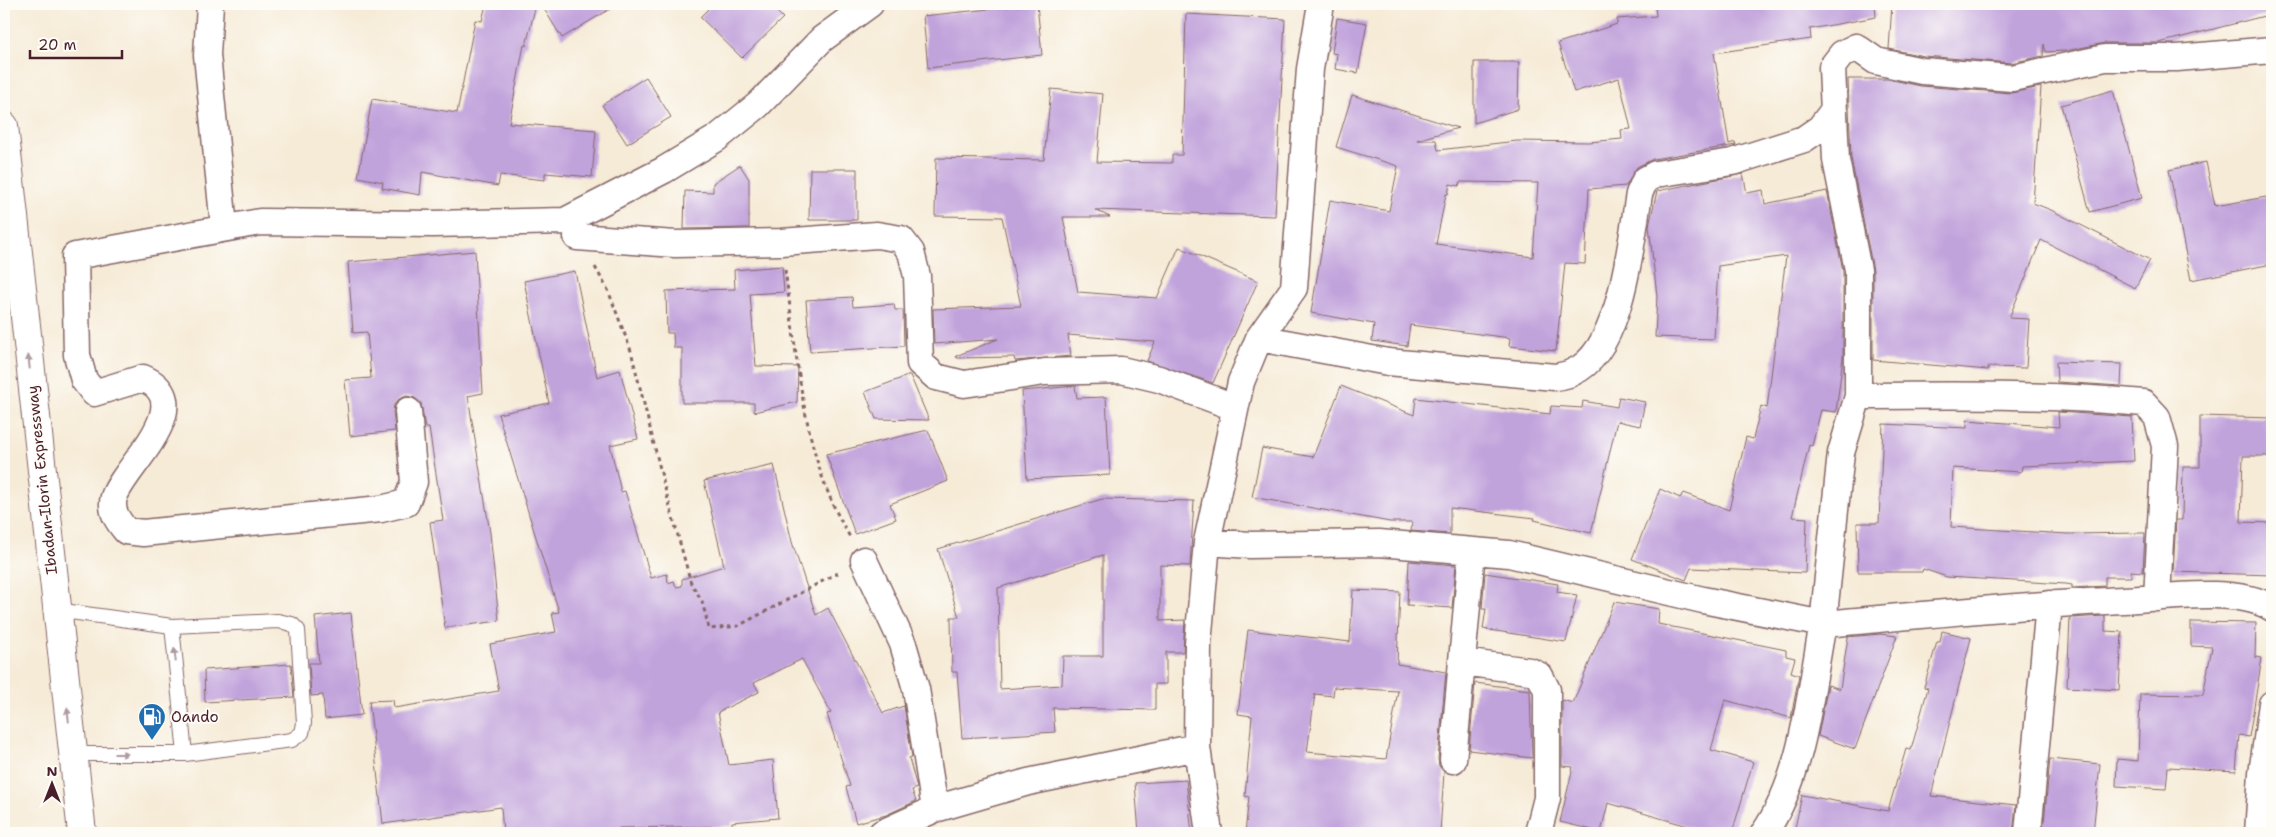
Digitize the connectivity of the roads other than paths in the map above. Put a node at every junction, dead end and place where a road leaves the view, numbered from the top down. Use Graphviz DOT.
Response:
graph roads {
  1 [pos="210,4"];
  2 [pos="870,4"];
  3 [pos="1321,4"];
  4 [pos="2272,50"];
  5 [pos="1833,111"];
  6 [pos="4,126"];
  7 [pos="224,227"];
  8 [pos="577,237"];
  9 [pos="1259,338"];
  10 [pos="1858,396"];
  11 [pos="1234,407"];
  12 [pos="408,411"];
  13 [pos="1207,542"];
  14 [pos="1472,551"];
  15 [pos="864,560"];
  16 [pos="2157,598"];
  17 [pos="2049,604"];
  18 [pos="2272,608"];
  19 [pos="56,610"];
  20 [pos="1823,624"];
  21 [pos="172,626"];
  22 [pos="1462,662"];
  23 [pos="2272,704"];
  24 [pos="1197,747"];
  25 [pos="73,754"];
  26 [pos="185,754"];
  27 [pos="1453,760"];
  28 [pos="935,809"];
  29 [pos="82,833"];
  30 [pos="882,833"];
  31 [pos="1210,833"];
  32 [pos="1538,833"];
  33 [pos="1764,833"];
  34 [pos="2028,833"];
  35 [pos="2258,833"];
  1 -- 7 [label="street"];
  2 -- 7 [label="street"];
  3 -- 9 [label="street"];
  4 -- 5 [label="street"];
  5 -- 9 [label="street"];
  5 -- 10 [label="street"];
  19 -- 6 [label="highway, Ibadan-Ilorin Expressway, one-way"];
  7 -- 12 [label="street"];
  8 -- 11 [label="street"];
  9 -- 11 [label="street"];
  10 -- 16 [label="street"];
  10 -- 20 [label="street"];
  11 -- 13 [label="street"];
  13 -- 14 [label="street"];
  13 -- 24 [label="street"];
  14 -- 20 [label="street"];
  14 -- 22 [label="street"];
  15 -- 28 [label="street"];
  16 -- 17 [label="street"];
  16 -- 18 [label="street"];
  17 -- 20 [label="street"];
  17 -- 34 [label="street"];
  19 -- 21 [label="lane"];
  25 -- 19 [label="highway, Ibadan-Ilorin Expressway, one-way"];
  20 -- 33 [label="street"];
  26 -- 21 [label="lane, one-way"];
  21 -- 26 [label="lane"];
  22 -- 27 [label="street"];
  22 -- 32 [label="street"];
  23 -- 35 [label="street"];
  24 -- 28 [label="street"];
  24 -- 31 [label="street"];
  25 -- 26 [label="lane, one-way"];
  25 -- 29 [label="highway, Ibadan-Ilorin Expressway"];
  28 -- 30 [label="street"];
}
